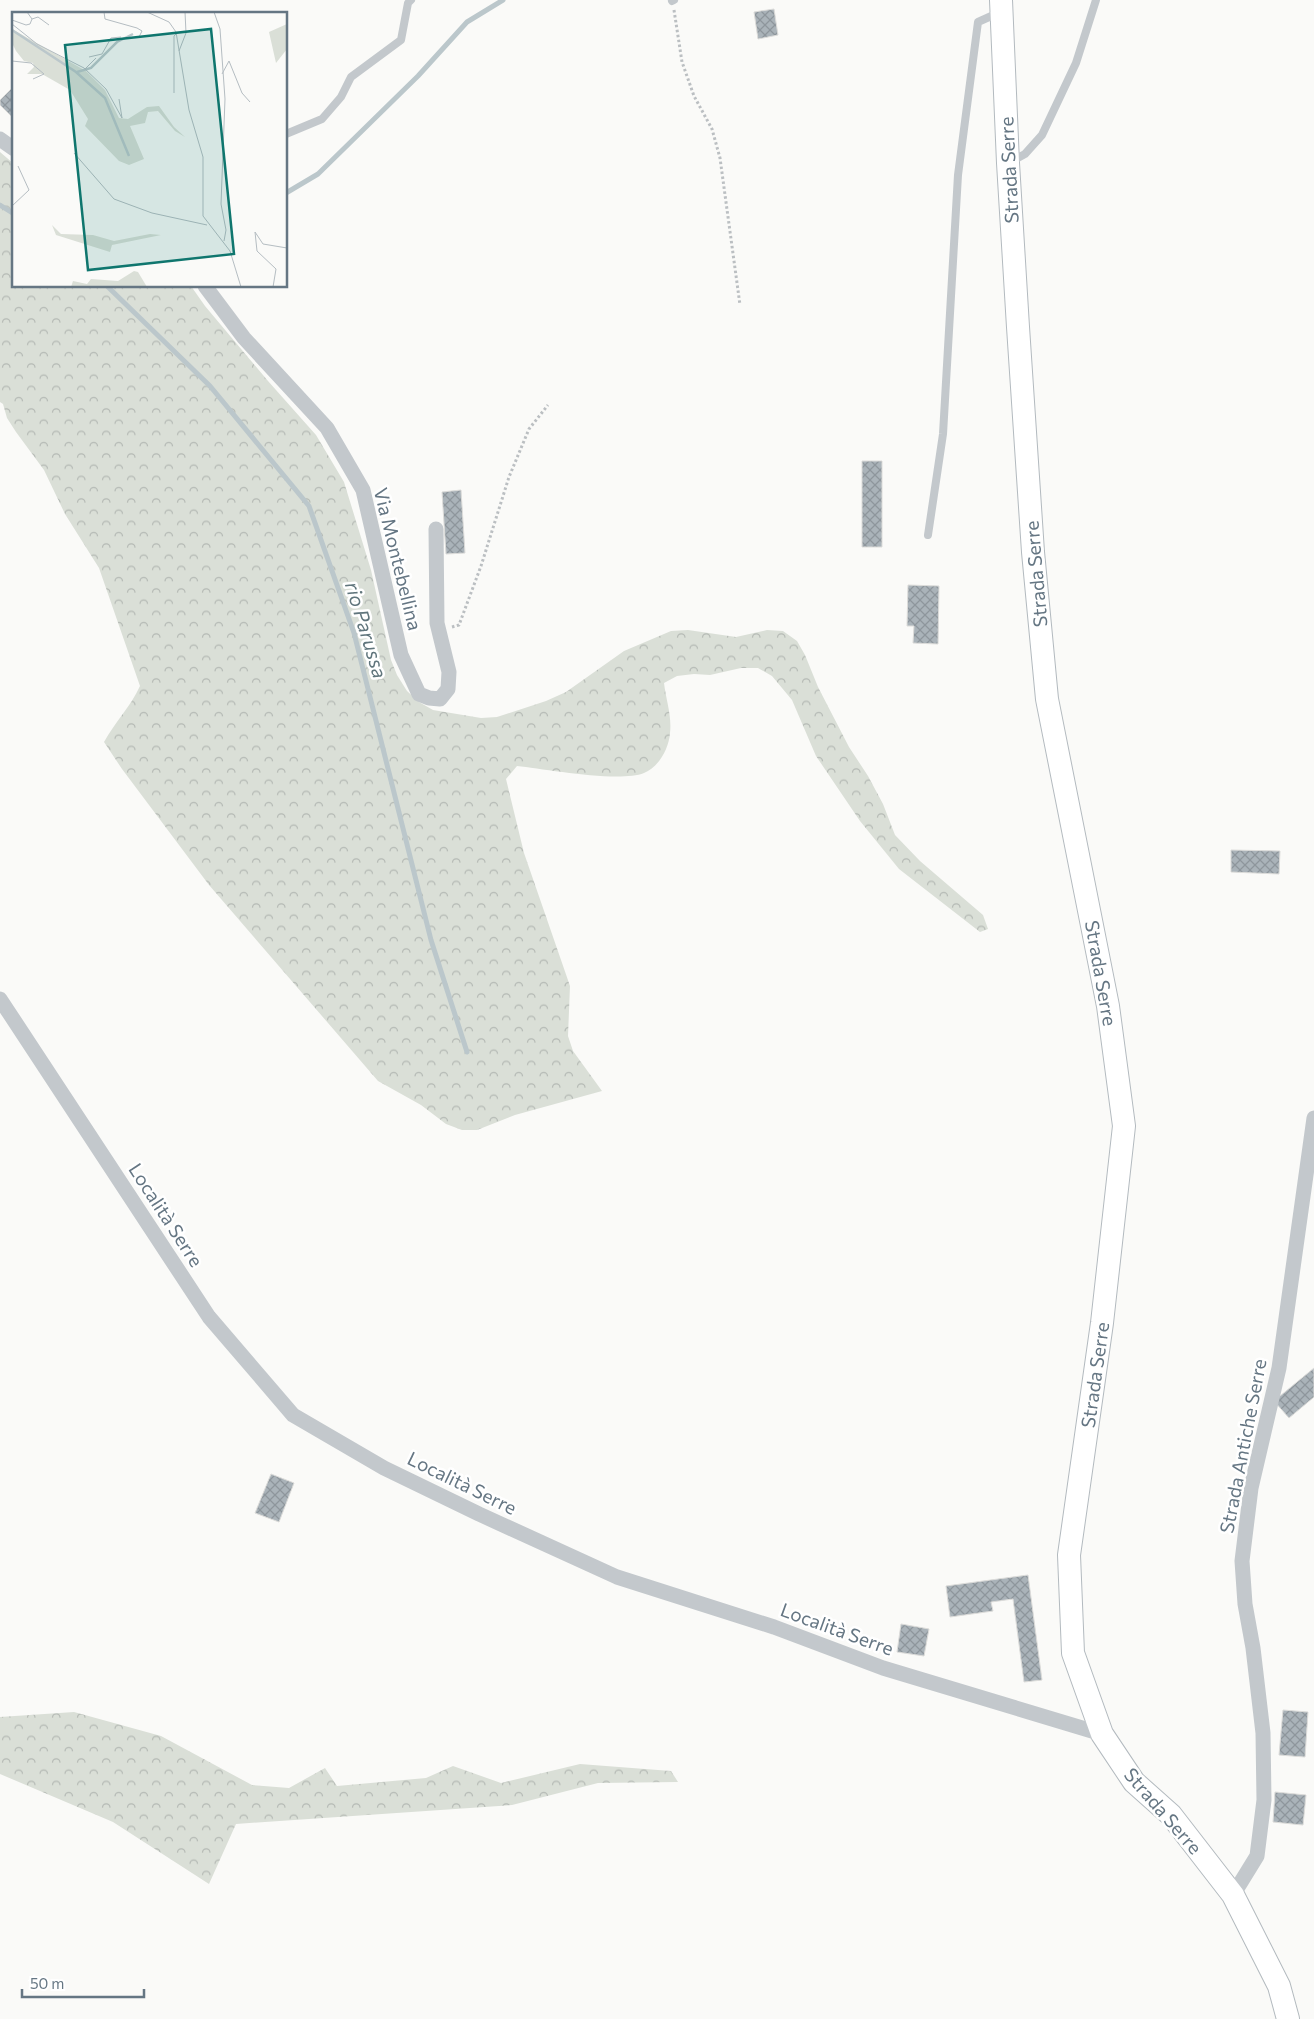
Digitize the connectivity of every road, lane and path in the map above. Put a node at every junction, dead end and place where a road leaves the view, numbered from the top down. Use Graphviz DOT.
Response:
graph roads {
  1 [pos="411,0"];
  2 [pos="673,0"];
  3 [pos="1096,0"];
  4 [pos="1002,5"];
  5 [pos="288,133"];
  6 [pos="0,139"];
  7 [pos="12,148"];
  8 [pos="1008,163"];
  9 [pos="206,288"];
  10 [pos="740,305"];
  11 [pos="548,405"];
  12 [pos="436,529"];
  13 [pos="928,535"];
  14 [pos="439,632"];
  15 [pos="0,1000"];
  16 [pos="1314,1118"];
  17 [pos="1102,1734"];
  18 [pos="1233,1895"];
  19 [pos="1288,2019"];
  1 -- 5 [label="lane"];
  2 -- 10 [label="path"];
  3 -- 8 [label="lane"];
  4 -- 8 [label="main road, Strada Serre"];
  4 -- 13 [label="lane"];
  6 -- 7 [label="street"];
  8 -- 17 [label="main road, Strada Serre"];
  9 -- 14 [label="street, Via Montebellina"];
  11 -- 14 [label="path"];
  12 -- 14 [label="street, Via Montebellina"];
  15 -- 17 [label="street, Località Serre"];
  16 -- 18 [label="street, Strada Antiche Serre"];
  17 -- 18 [label="main road, Strada Serre"];
  18 -- 19 [label="main road, Strada Serre"];
}
